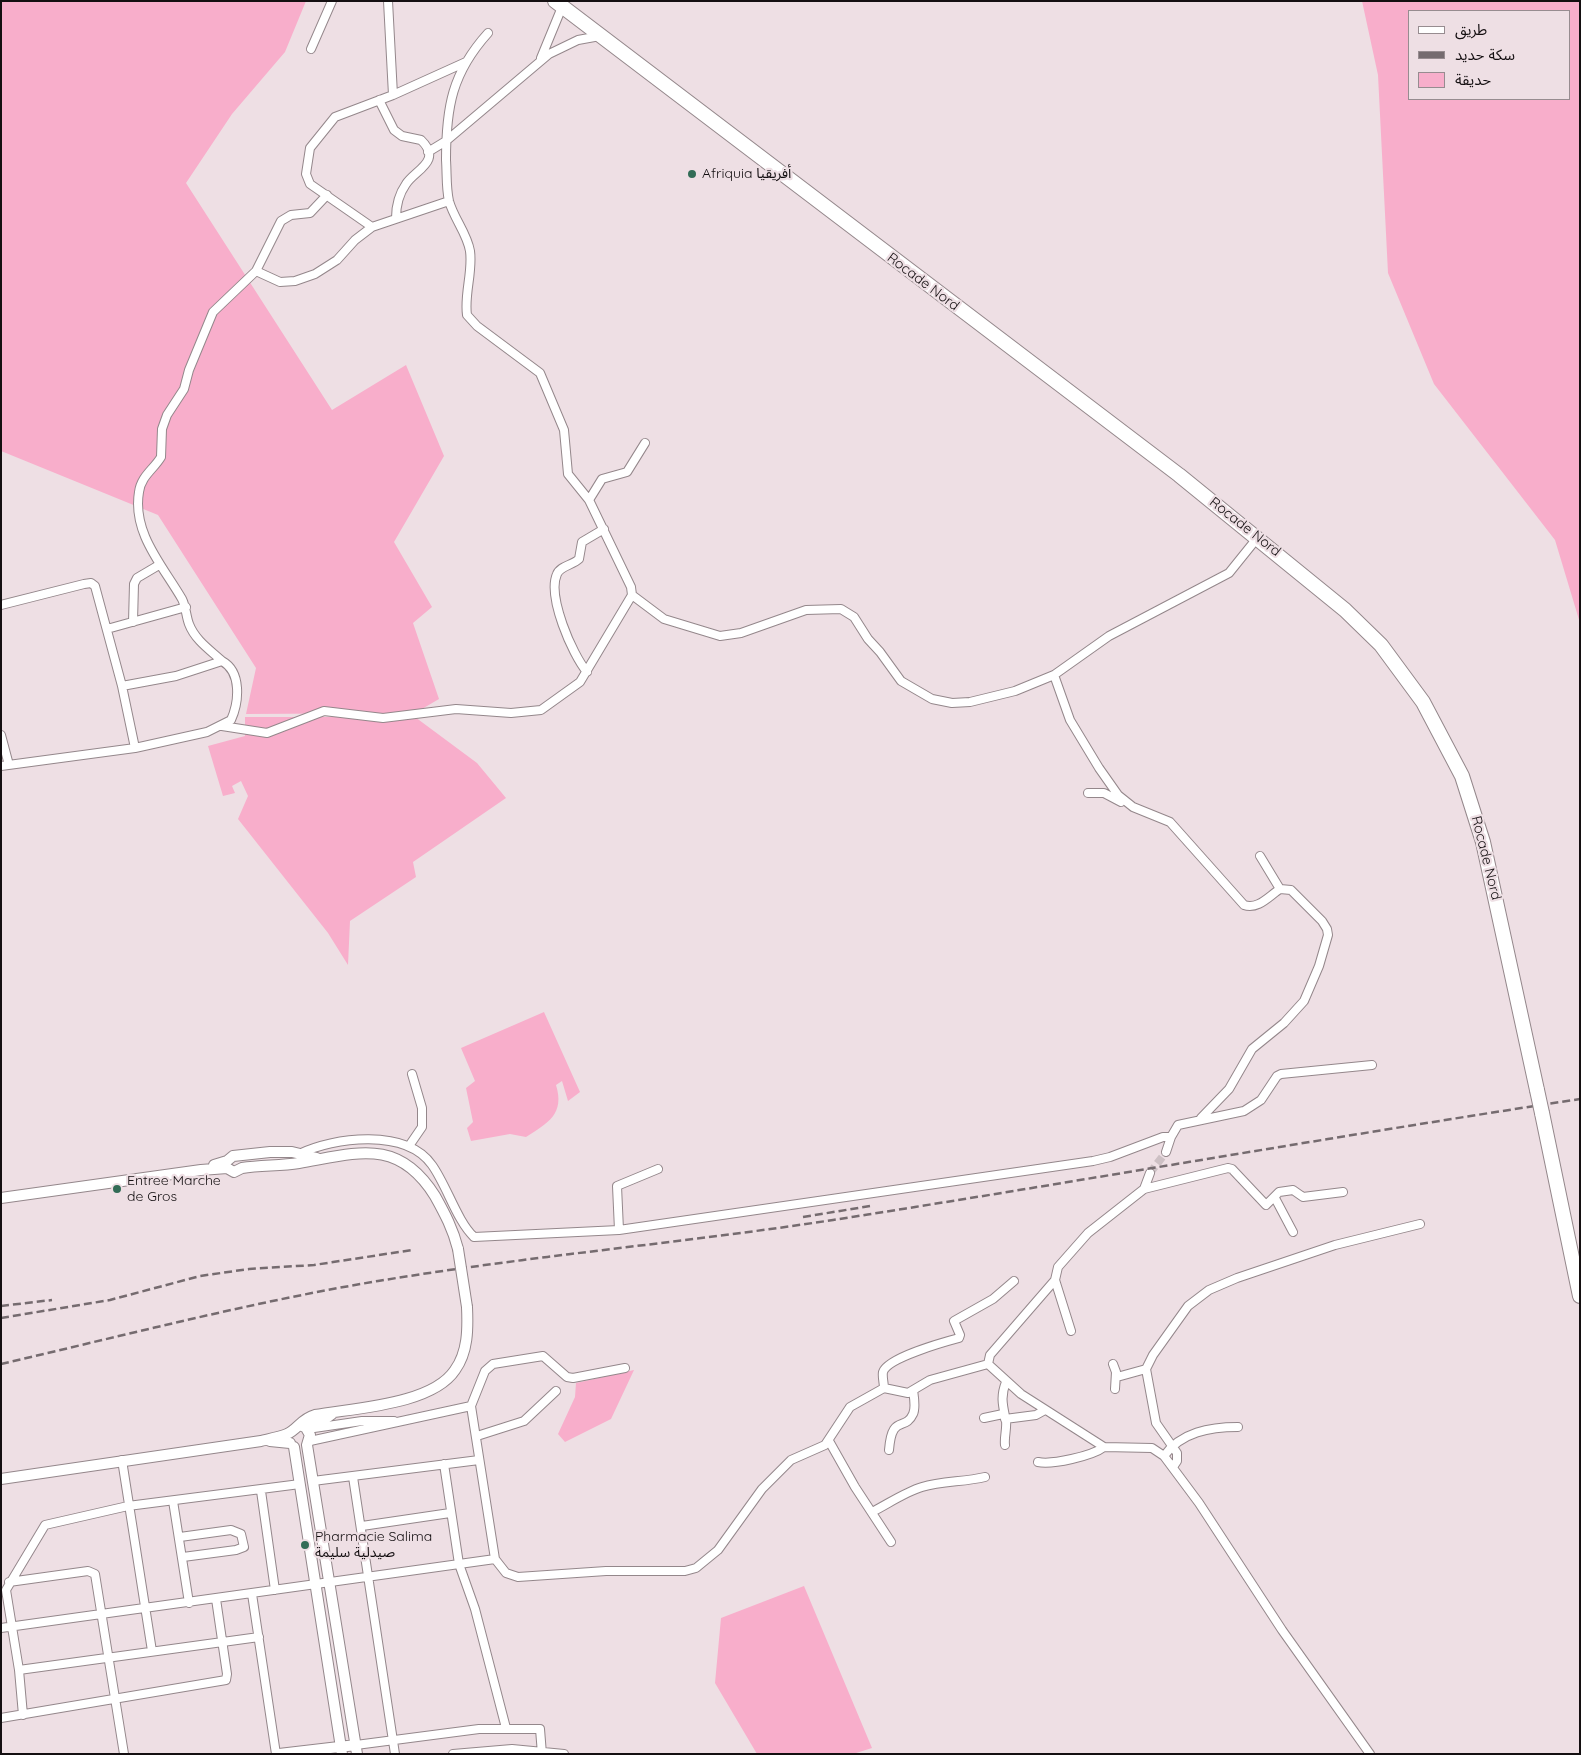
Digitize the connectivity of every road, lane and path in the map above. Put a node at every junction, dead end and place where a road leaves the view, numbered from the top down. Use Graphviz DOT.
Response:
graph roads {
  1 [pos="332,1"];
  2 [pos="388,1"];
  3 [pos="558,4"];
  4 [pos="488,33"];
  5 [pos="600,36"];
  6 [pos="311,49"];
  7 [pos="540,60"];
  8 [pos="466,62"];
  9 [pos="393,95"];
  10 [pos="379,100"];
  11 [pos="446,141"];
  12 [pos="428,152"];
  13 [pos="327,195"];
  14 [pos="449,201"];
  15 [pos="396,218"];
  16 [pos="372,227"];
  17 [pos="256,271"];
  18 [pos="644,443"];
  19 [pos="589,500"];
  20 [pos="604,529"];
  21 [pos="1258,537"];
  22 [pos="159,565"];
  23 [pos="632,595"];
  24 [pos="1,605"];
  25 [pos="186,607"];
  26 [pos="133,622"];
  27 [pos="107,628"];
  28 [pos="222,660"];
  29 [pos="587,672"];
  30 [pos="1054,675"];
  31 [pos="122,686"];
  32 [pos="222,726"];
  33 [pos="1,735"];
  34 [pos="135,748"];
  35 [pos="5,766"];
  36 [pos="1088,793"];
  37 [pos="1128,803"];
  38 [pos="1260,856"];
  39 [pos="1280,889"];
  40 [pos="1372,1064"];
  41 [pos="412,1074"];
  42 [pos="1200,1118"];
  43 [pos="1171,1137"];
  44 [pos="409,1146"];
  45 [pos="1166,1152"];
  46 [pos="299,1154"];
  47 [pos="238,1157"];
  48 [pos="319,1158"];
  49 [pos="273,1164"];
  50 [pos="227,1165"];
  51 [pos="242,1168"];
  52 [pos="658,1169"];
  53 [pos="1150,1173"];
  54 [pos="1144,1190"];
  55 [pos="1343,1192"];
  56 [pos="1,1198"];
  57 [pos="1275,1198"];
  58 [pos="1420,1224"];
  59 [pos="620,1230"];
  60 [pos="1293,1232"];
  61 [pos="1055,1280"];
  62 [pos="1014,1281"];
  63 [pos="1580,1296"];
  64 [pos="1071,1331"];
  65 [pos="988,1364"];
  66 [pos="1113,1364"];
  67 [pos="625,1368"];
  68 [pos="1146,1369"];
  69 [pos="1117,1377"];
  70 [pos="1006,1382"];
  71 [pos="884,1388"];
  72 [pos="1115,1389"];
  73 [pos="914,1390"];
  74 [pos="556,1391"];
  75 [pos="471,1406"];
  76 [pos="1045,1410"];
  77 [pos="332,1414"];
  78 [pos="1004,1416"];
  79 [pos="984,1418"];
  80 [pos="396,1421"];
  81 [pos="1238,1427"];
  82 [pos="306,1429"];
  83 [pos="477,1436"];
  84 [pos="292,1437"];
  85 [pos="830,1441"];
  86 [pos="308,1443"];
  87 [pos="1172,1444"];
  88 [pos="1005,1445"];
  89 [pos="1104,1447"];
  90 [pos="889,1450"];
  91 [pos="1164,1456"];
  92 [pos="122,1460"];
  93 [pos="479,1460"];
  94 [pos="1038,1462"];
  95 [pos="444,1464"];
  96 [pos="1173,1467"];
  97 [pos="353,1478"];
  98 [pos="985,1478"];
  99 [pos="1,1479"];
  100 [pos="313,1481"];
  101 [pos="300,1484"];
  102 [pos="261,1491"];
  103 [pos="173,1501"];
  104 [pos="128,1506"];
  105 [pos="872,1512"];
  106 [pos="450,1513"];
  107 [pos="362,1526"];
  108 [pos="180,1537"];
  109 [pos="891,1542"];
  110 [pos="183,1558"];
  111 [pos="495,1559"];
  112 [pos="459,1564"];
  113 [pos="369,1577"];
  114 [pos="10,1582"];
  115 [pos="328,1582"];
  116 [pos="315,1583"];
  117 [pos="275,1590"];
  118 [pos="252,1594"];
  119 [pos="216,1599"];
  120 [pos="189,1603"];
  121 [pos="144,1609"];
  122 [pos="101,1615"];
  123 [pos="11,1626"];
  124 [pos="1,1628"];
  125 [pos="259,1637"];
  126 [pos="223,1643"];
  127 [pos="152,1651"];
  128 [pos="108,1657"];
  129 [pos="19,1670"];
  130 [pos="116,1700"];
  131 [pos="23,1715"];
  132 [pos="1,1718"];
  133 [pos="506,1728"];
  134 [pos="393,1740"];
  135 [pos="356,1749"];
  136 [pos="341,1750"];
  137 [pos="542,1752"];
  138 [pos="124,1754"];
  139 [pos="278,1754"];
  140 [pos="395,1754"];
  141 [pos="454,1754"];
  142 [pos="564,1754"];
  143 [pos="1370,1754"];
  1 -- 6 [label="street"];
  2 -- 9 [label="street"];
  3 -- 5 [label="highway, Rocade Nord"];
  3 -- 7 [label="street"];
  4 -- 8 [label="street"];
  5 -- 7 [label="street"];
  5 -- 21 [label="highway, Rocade Nord"];
  7 -- 11 [label="street"];
  8 -- 9 [label="street"];
  8 -- 11 [label="street"];
  9 -- 10 [label="street"];
  10 -- 12 [label="street"];
  10 -- 13 [label="street"];
  11 -- 12 [label="street"];
  11 -- 14 [label="street"];
  12 -- 15 [label="street"];
  13 -- 16 [label="street"];
  13 -- 17 [label="street"];
  14 -- 15 [label="street"];
  14 -- 19 [label="street"];
  15 -- 16 [label="street"];
  16 -- 17 [label="street"];
  17 -- 22 [label="street"];
  18 -- 19 [label="street"];
  19 -- 20 [label="street"];
  20 -- 23 [label="street"];
  20 -- 29 [label="street"];
  21 -- 30 [label="street"];
  21 -- 63 [label="highway, Rocade Nord, bridge"];
  22 -- 25 [label="street"];
  22 -- 26 [label="street"];
  23 -- 29 [label="street"];
  23 -- 30 [label="street"];
  24 -- 27 [label="street"];
  25 -- 26 [label="street"];
  25 -- 28 [label="street"];
  26 -- 27 [label="street"];
  27 -- 31 [label="street"];
  28 -- 31 [label="street"];
  28 -- 32 [label="street"];
  29 -- 32 [label="street"];
  30 -- 37 [label="street"];
  31 -- 34 [label="street"];
  32 -- 34 [label="street"];
  33 -- 35 [label="street"];
  34 -- 35 [label="street"];
  36 -- 37 [label="street"];
  37 -- 39 [label="street"];
  38 -- 39 [label="street"];
  39 -- 42 [label="street"];
  40 -- 42 [label="street"];
  41 -- 44 [label="street"];
  42 -- 43 [label="street"];
  43 -- 45 [label="street"];
  43 -- 59 [label="street"];
  44 -- 46 [label="street"];
  44 -- 59 [label="street"];
  46 -- 47 [label="street"];
  46 -- 48 [label="street"];
  46 -- 49 [label="street"];
  47 -- 50 [label="street"];
  47 -- 51 [label="street"];
  48 -- 49 [label="street"];
  48 -- 77 [label="street, bridge"];
  49 -- 51 [label="street"];
  50 -- 51 [label="street"];
  50 -- 56 [label="street"];
  52 -- 59 [label="street"];
  53 -- 54 [label="street"];
  54 -- 57 [label="street"];
  54 -- 61 [label="street"];
  55 -- 57 [label="street"];
  57 -- 60 [label="street"];
  58 -- 68 [label="street"];
  61 -- 64 [label="street"];
  61 -- 65 [label="street"];
  62 -- 71 [label="street"];
  65 -- 70 [label="street"];
  65 -- 73 [label="street"];
  66 -- 69 [label="street"];
  67 -- 75 [label="street"];
  68 -- 69 [label="street"];
  68 -- 87 [label="street"];
  69 -- 72 [label="street"];
  70 -- 76 [label="street"];
  70 -- 78 [label="street"];
  71 -- 73 [label="street"];
  71 -- 85 [label="street"];
  73 -- 90 [label="street"];
  74 -- 83 [label="street"];
  75 -- 80 [label="street"];
  75 -- 83 [label="street"];
  76 -- 78 [label="street"];
  76 -- 89 [label="street"];
  77 -- 82 [label="street"];
  77 -- 84 [label="street"];
  78 -- 79 [label="street"];
  78 -- 88 [label="street"];
  80 -- 82 [label="street"];
  80 -- 86 [label="street"];
  81 -- 87 [label="street"];
  82 -- 84 [label="street"];
  82 -- 86 [label="street"];
  83 -- 93 [label="street"];
  84 -- 86 [label="street"];
  84 -- 92 [label="street"];
  84 -- 101 [label="street"];
  85 -- 105 [label="street"];
  85 -- 111 [label="street"];
  86 -- 100 [label="street"];
  87 -- 91 [label="street"];
  87 -- 96 [label="street"];
  89 -- 91 [label="street"];
  89 -- 94 [label="street"];
  91 -- 96 [label="street"];
  92 -- 99 [label="street"];
  92 -- 104 [label="street"];
  93 -- 95 [label="street"];
  93 -- 111 [label="street"];
  95 -- 97 [label="street"];
  95 -- 106 [label="street"];
  96 -- 143 [label="street"];
  97 -- 100 [label="street"];
  97 -- 107 [label="street"];
  98 -- 105 [label="street"];
  100 -- 115 [label="street"];
  101 -- 102 [label="street"];
  101 -- 116 [label="street"];
  102 -- 103 [label="street"];
  102 -- 117 [label="street"];
  103 -- 104 [label="street"];
  103 -- 108 [label="street"];
  104 -- 114 [label="street"];
  104 -- 121 [label="street"];
  105 -- 109 [label="street"];
  106 -- 107 [label="street"];
  106 -- 112 [label="street"];
  107 -- 113 [label="street"];
  108 -- 110 [label="street"];
  108 -- 110 [label="street"];
  110 -- 120 [label="street"];
  111 -- 112 [label="street"];
  112 -- 113 [label="street"];
  112 -- 133 [label="street"];
  113 -- 115 [label="street"];
  113 -- 134 [label="street"];
  114 -- 122 [label="street"];
  114 -- 123 [label="street"];
  115 -- 116 [label="street"];
  115 -- 135 [label="street"];
  116 -- 117 [label="street"];
  116 -- 136 [label="street"];
  117 -- 118 [label="street"];
  118 -- 119 [label="street"];
  118 -- 125 [label="street"];
  119 -- 120 [label="street"];
  119 -- 126 [label="street"];
  120 -- 121 [label="street"];
  121 -- 122 [label="street"];
  121 -- 127 [label="street"];
  122 -- 123 [label="street"];
  122 -- 128 [label="street"];
  123 -- 124 [label="street"];
  123 -- 129 [label="street"];
  125 -- 126 [label="street"];
  125 -- 139 [label="street"];
  126 -- 127 [label="street"];
  126 -- 130 [label="street"];
  127 -- 128 [label="street"];
  128 -- 129 [label="street"];
  128 -- 130 [label="street"];
  129 -- 131 [label="street"];
  130 -- 131 [label="street"];
  130 -- 138 [label="street"];
  131 -- 132 [label="street"];
  133 -- 134 [label="street"];
  133 -- 137 [label="street"];
  134 -- 135 [label="street"];
  134 -- 140 [label="street"];
  135 -- 136 [label="street"];
  136 -- 139 [label="street"];
  137 -- 141 [label="street"];
  137 -- 142 [label="street"];
}
